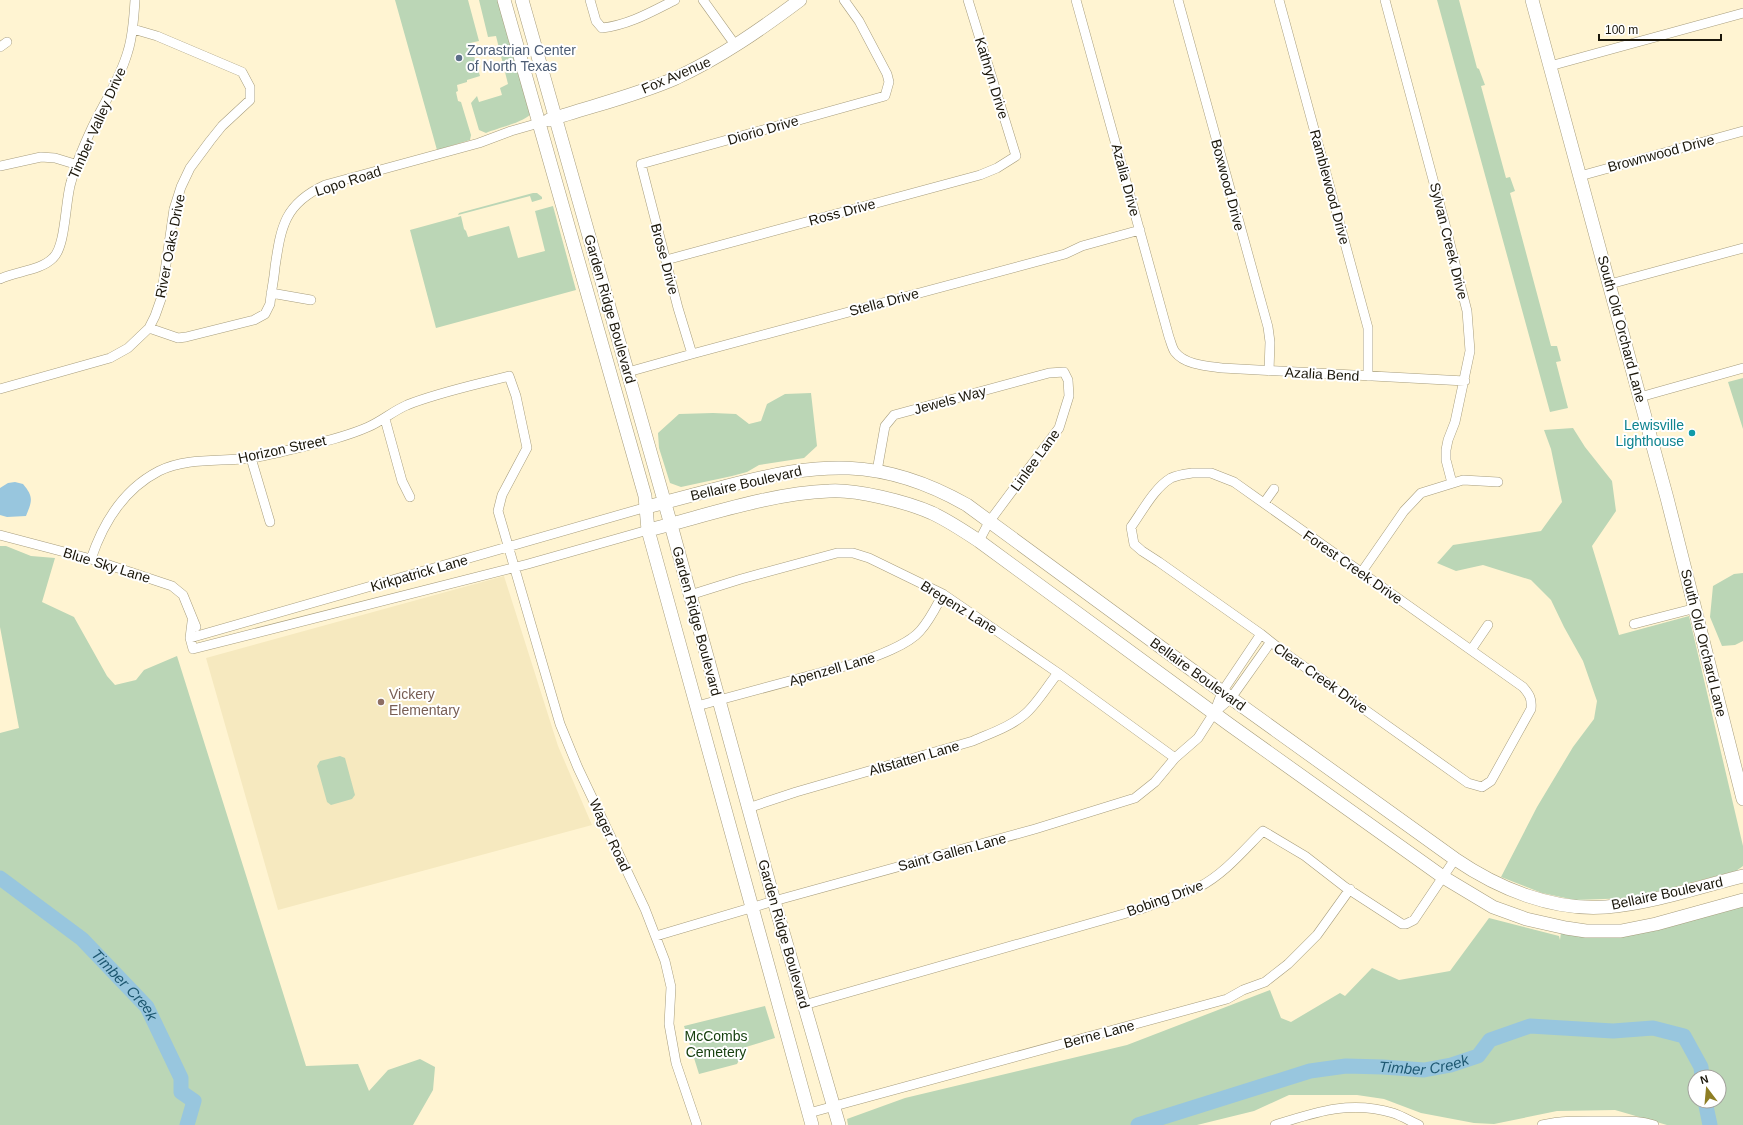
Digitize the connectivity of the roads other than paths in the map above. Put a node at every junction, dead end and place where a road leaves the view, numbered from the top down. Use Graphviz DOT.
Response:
graph roads {
  1 [pos="135,0"];
  2 [pos="504,0"];
  3 [pos="522,0"];
  4 [pos="590,0"];
  5 [pos="675,0"];
  6 [pos="704,0"];
  7 [pos="800,0"];
  8 [pos="844,0"];
  9 [pos="968,0"];
  10 [pos="1076,0"];
  11 [pos="1178,0"];
  12 [pos="1280,0"];
  13 [pos="1385,0"];
  14 [pos="1532,0"];
  15 [pos="1743,13"];
  16 [pos="132,29"];
  17 [pos="736,46"];
  18 [pos="1550,66"];
  19 [pos="556,118"];
  20 [pos="539,123"];
  21 [pos="1743,131"];
  22 [pos="1016,156"];
  23 [pos="641,164"];
  24 [pos="78,165"];
  25 [pos="0,166"];
  26 [pos="1580,176"];
  27 [pos="1140,230"];
  28 [pos="1743,248"];
  29 [pos="666,260"];
  30 [pos="0,279"];
  31 [pos="1610,284"];
  32 [pos="271,293"];
  33 [pos="311,300"];
  34 [pos="592,312"];
  35 [pos="149,328"];
  36 [pos="692,354"];
  37 [pos="1180,358"];
  38 [pos="1743,368"];
  39 [pos="1268,371"];
  40 [pos="628,372"];
  41 [pos="1064,372"];
  42 [pos="509,376"];
  43 [pos="1368,376"];
  44 [pos="1464,381"];
  45 [pos="0,389"];
  46 [pos="1640,397"];
  47 [pos="385,419"];
  48 [pos="251,458"];
  49 [pos="877,471"];
  50 [pos="1498,482"];
  51 [pos="1452,483"];
  52 [pos="1274,489"];
  53 [pos="410,497"];
  54 [pos="664,502"];
  55 [pos="1264,503"];
  56 [pos="647,507"];
  57 [pos="270,522"];
  58 [pos="990,522"];
  59 [pos="671,525"];
  60 [pos="1132,527"];
  61 [pos="648,530"];
  62 [pos="0,535"];
  63 [pos="979,542"];
  64 [pos="509,548"];
  65 [pos="91,559"];
  66 [pos="515,567"];
  67 [pos="1361,573"];
  68 [pos="943,594"];
  69 [pos="690,595"];
  70 [pos="1696,608"];
  71 [pos="192,622"];
  72 [pos="1634,624"];
  73 [pos="1488,626"];
  74 [pos="201,634"];
  75 [pos="1261,634"];
  76 [pos="190,638"];
  77 [pos="1270,643"];
  78 [pos="204,647"];
  79 [pos="1471,650"];
  80 [pos="1058,673"];
  81 [pos="1226,695"];
  82 [pos="719,700"];
  83 [pos="697,706"];
  84 [pos="1214,713"];
  85 [pos="1510,746"];
  86 [pos="1175,758"];
  87 [pos="1743,799"];
  88 [pos="748,808"];
  89 [pos="1455,859"];
  90 [pos="1743,876"];
  91 [pos="1443,877"];
  92 [pos="1350,889"];
  93 [pos="1743,900"];
  94 [pos="774,901"];
  95 [pos="753,908"];
  96 [pos="656,936"];
  97 [pos="804,1005"];
  98 [pos="834,1107"];
  99 [pos="810,1119"];
  100 [pos="1587,1123"];
  101 [pos="696,1125"];
  102 [pos="839,1125"];
  103 [pos="1277,1125"];
  104 [pos="1419,1125"];
  105 [pos="1542,1125"];
  106 [pos="1654,1125"];
  1 -- 16 [label="street, Timber Valley Drive"];
  2 -- 20 [label="main road, Garden Ridge Boulevard"];
  3 -- 19 [label="main road, Garden Ridge Boulevard"];
  4 -- 5 [label="street"];
  6 -- 17 [label="street"];
  7 -- 17 [label="main road, Fox Avenue"];
  8 -- 23 [label="street, Diorio Drive"];
  9 -- 22 [label="street, Kathryn Drive"];
  10 -- 27 [label="street, Azalia Drive"];
  11 -- 39 [label="street, Boxwood Drive"];
  12 -- 43 [label="street, Ramblewood Drive"];
  13 -- 44 [label="street, Sylvan Creek Drive"];
  14 -- 18 [label="main road, South Old Orchard Lane"];
  15 -- 18 [label="street"];
  16 -- 24 [label="street, Timber Valley Drive"];
  16 -- 35 [label="street, River Oaks Drive"];
  17 -- 19 [label="main road, Fox Avenue"];
  18 -- 26 [label="main road, South Old Orchard Lane"];
  19 -- 20 [label="main road, Fox Avenue"];
  19 -- 40 [label="main road, Garden Ridge Boulevard"];
  20 -- 32 [label="street, Lopo Road"];
  20 -- 34 [label="main road, Garden Ridge Boulevard"];
  21 -- 26 [label="street, Brownwood Drive"];
  22 -- 29 [label="street, Ross Drive"];
  23 -- 29 [label="street, Brose Drive"];
  24 -- 25 [label="street"];
  24 -- 30 [label="street, Timber Valley Drive"];
  26 -- 31 [label="main road, South Old Orchard Lane"];
  27 -- 36 [label="street, Stella Drive"];
  27 -- 37 [label="street, Azalia Drive"];
  28 -- 31 [label="street"];
  29 -- 36 [label="street, Brose Drive"];
  31 -- 46 [label="main road, South Old Orchard Lane"];
  32 -- 33 [label="street"];
  32 -- 35 [label="street, Lopo Road"];
  34 -- 40 [label="main road"];
  34 -- 56 [label="main road, Garden Ridge Boulevard"];
  35 -- 45 [label="street, River Oaks Drive"];
  36 -- 40 [label="street, Stella Drive"];
  37 -- 39 [label="street, Azalia Bend"];
  38 -- 46 [label="street"];
  39 -- 43 [label="street, Azalia Bend"];
  40 -- 54 [label="main road, Garden Ridge Boulevard"];
  41 -- 49 [label="street, Jewels Way"];
  41 -- 58 [label="street, Linlee Lane"];
  42 -- 47 [label="street, Horizon Street"];
  42 -- 64 [label="street, Wager Road"];
  43 -- 44 [label="street, Azalia Bend"];
  44 -- 51 [label="street, Sylvan Creek Drive"];
  46 -- 70 [label="main road, South Old Orchard Lane"];
  47 -- 48 [label="street, Horizon Street"];
  47 -- 53 [label="street"];
  48 -- 57 [label="street"];
  48 -- 65 [label="street, Horizon Street"];
  49 -- 54 [label="main road, Bellaire Boulevard"];
  49 -- 58 [label="main road, Bellaire Boulevard"];
  50 -- 51 [label="street"];
  51 -- 67 [label="street"];
  52 -- 55 [label="street"];
  54 -- 56 [label="main road, Bellaire Boulevard"];
  54 -- 59 [label="main road, Garden Ridge Boulevard"];
  55 -- 60 [label="street, Forest Creek Drive"];
  55 -- 67 [label="street, Forest Creek Drive"];
  56 -- 61 [label="main road, Garden Ridge Boulevard"];
  56 -- 64 [label="street, Kirkpatrick Lane"];
  58 -- 63 [label="street, Linlee Lane"];
  58 -- 81 [label="main road, Bellaire Boulevard"];
  59 -- 61 [label="main road, Bellaire Boulevard"];
  59 -- 63 [label="main road, Bellaire Boulevard"];
  59 -- 69 [label="main road, Garden Ridge Boulevard"];
  60 -- 75 [label="street, Clear Creek Drive"];
  61 -- 66 [label="street, Kirkpatrick Lane"];
  61 -- 83 [label="main road, Garden Ridge Boulevard"];
  62 -- 65 [label="street, Blue Sky Lane"];
  63 -- 84 [label="main road, Bellaire Boulevard"];
  64 -- 66 [label="street, Wager Road"];
  64 -- 74 [label="street, Kirkpatrick Lane"];
  65 -- 71 [label="street, Blue Sky Lane"];
  66 -- 78 [label="street, Kirkpatrick Lane"];
  66 -- 96 [label="street, Wager Road"];
  67 -- 79 [label="street, Forest Creek Drive"];
  68 -- 69 [label="street, Bregenz Lane"];
  68 -- 80 [label="street, Bregenz Lane"];
  68 -- 82 [label="street, Apenzell Lane"];
  69 -- 82 [label="main road, Garden Ridge Boulevard"];
  70 -- 72 [label="street"];
  70 -- 87 [label="main road, South Old Orchard Lane"];
  71 -- 74 [label="street, Blue Sky Lane"];
  71 -- 76 [label="street, Blue Sky Lane"];
  73 -- 79 [label="street"];
  74 -- 76 [label="street, Kirkpatrick Lane"];
  74 -- 78 [label="street"];
  75 -- 77 [label="street, Clear Creek Drive"];
  75 -- 81 [label="street"];
  76 -- 78 [label="street, Kirkpatrick Lane"];
  77 -- 81 [label="street"];
  77 -- 85 [label="street, Clear Creek Drive"];
  79 -- 85 [label="street, Forest Creek Drive"];
  80 -- 86 [label="street, Bregenz Lane"];
  80 -- 88 [label="street, Altstatten Lane"];
  81 -- 84 [label="street, Saint Gallen Lane"];
  81 -- 89 [label="main road, Bellaire Boulevard"];
  82 -- 83 [label="street, Apenzell Lane"];
  82 -- 88 [label="main road, Garden Ridge Boulevard"];
  83 -- 95 [label="main road, Garden Ridge Boulevard"];
  84 -- 86 [label="street, Saint Gallen Lane"];
  84 -- 91 [label="main road, Bellaire Boulevard"];
  86 -- 94 [label="street, Saint Gallen Lane"];
  88 -- 94 [label="main road, Garden Ridge Boulevard"];
  89 -- 90 [label="main road, Bellaire Boulevard"];
  89 -- 91 [label="street, Bobing Drive"];
  91 -- 92 [label="street, Bobing Drive"];
  91 -- 93 [label="main road, Bellaire Boulevard"];
  92 -- 97 [label="street, Bobing Drive"];
  92 -- 98 [label="street, Berne Lane"];
  94 -- 95 [label="street, Saint Gallen Lane"];
  94 -- 97 [label="main road, Garden Ridge Boulevard"];
  95 -- 96 [label="street, Saint Gallen Lane"];
  95 -- 99 [label="main road, Garden Ridge Boulevard"];
  96 -- 101 [label="street, Wager Road"];
  97 -- 98 [label="main road, Garden Ridge Boulevard"];
  98 -- 99 [label="street, Berne Lane"];
  98 -- 102 [label="main road, Garden Ridge Boulevard"];
  100 -- 105 [label="street"];
  100 -- 106 [label="street"];
  103 -- 104 [label="street"];
}
